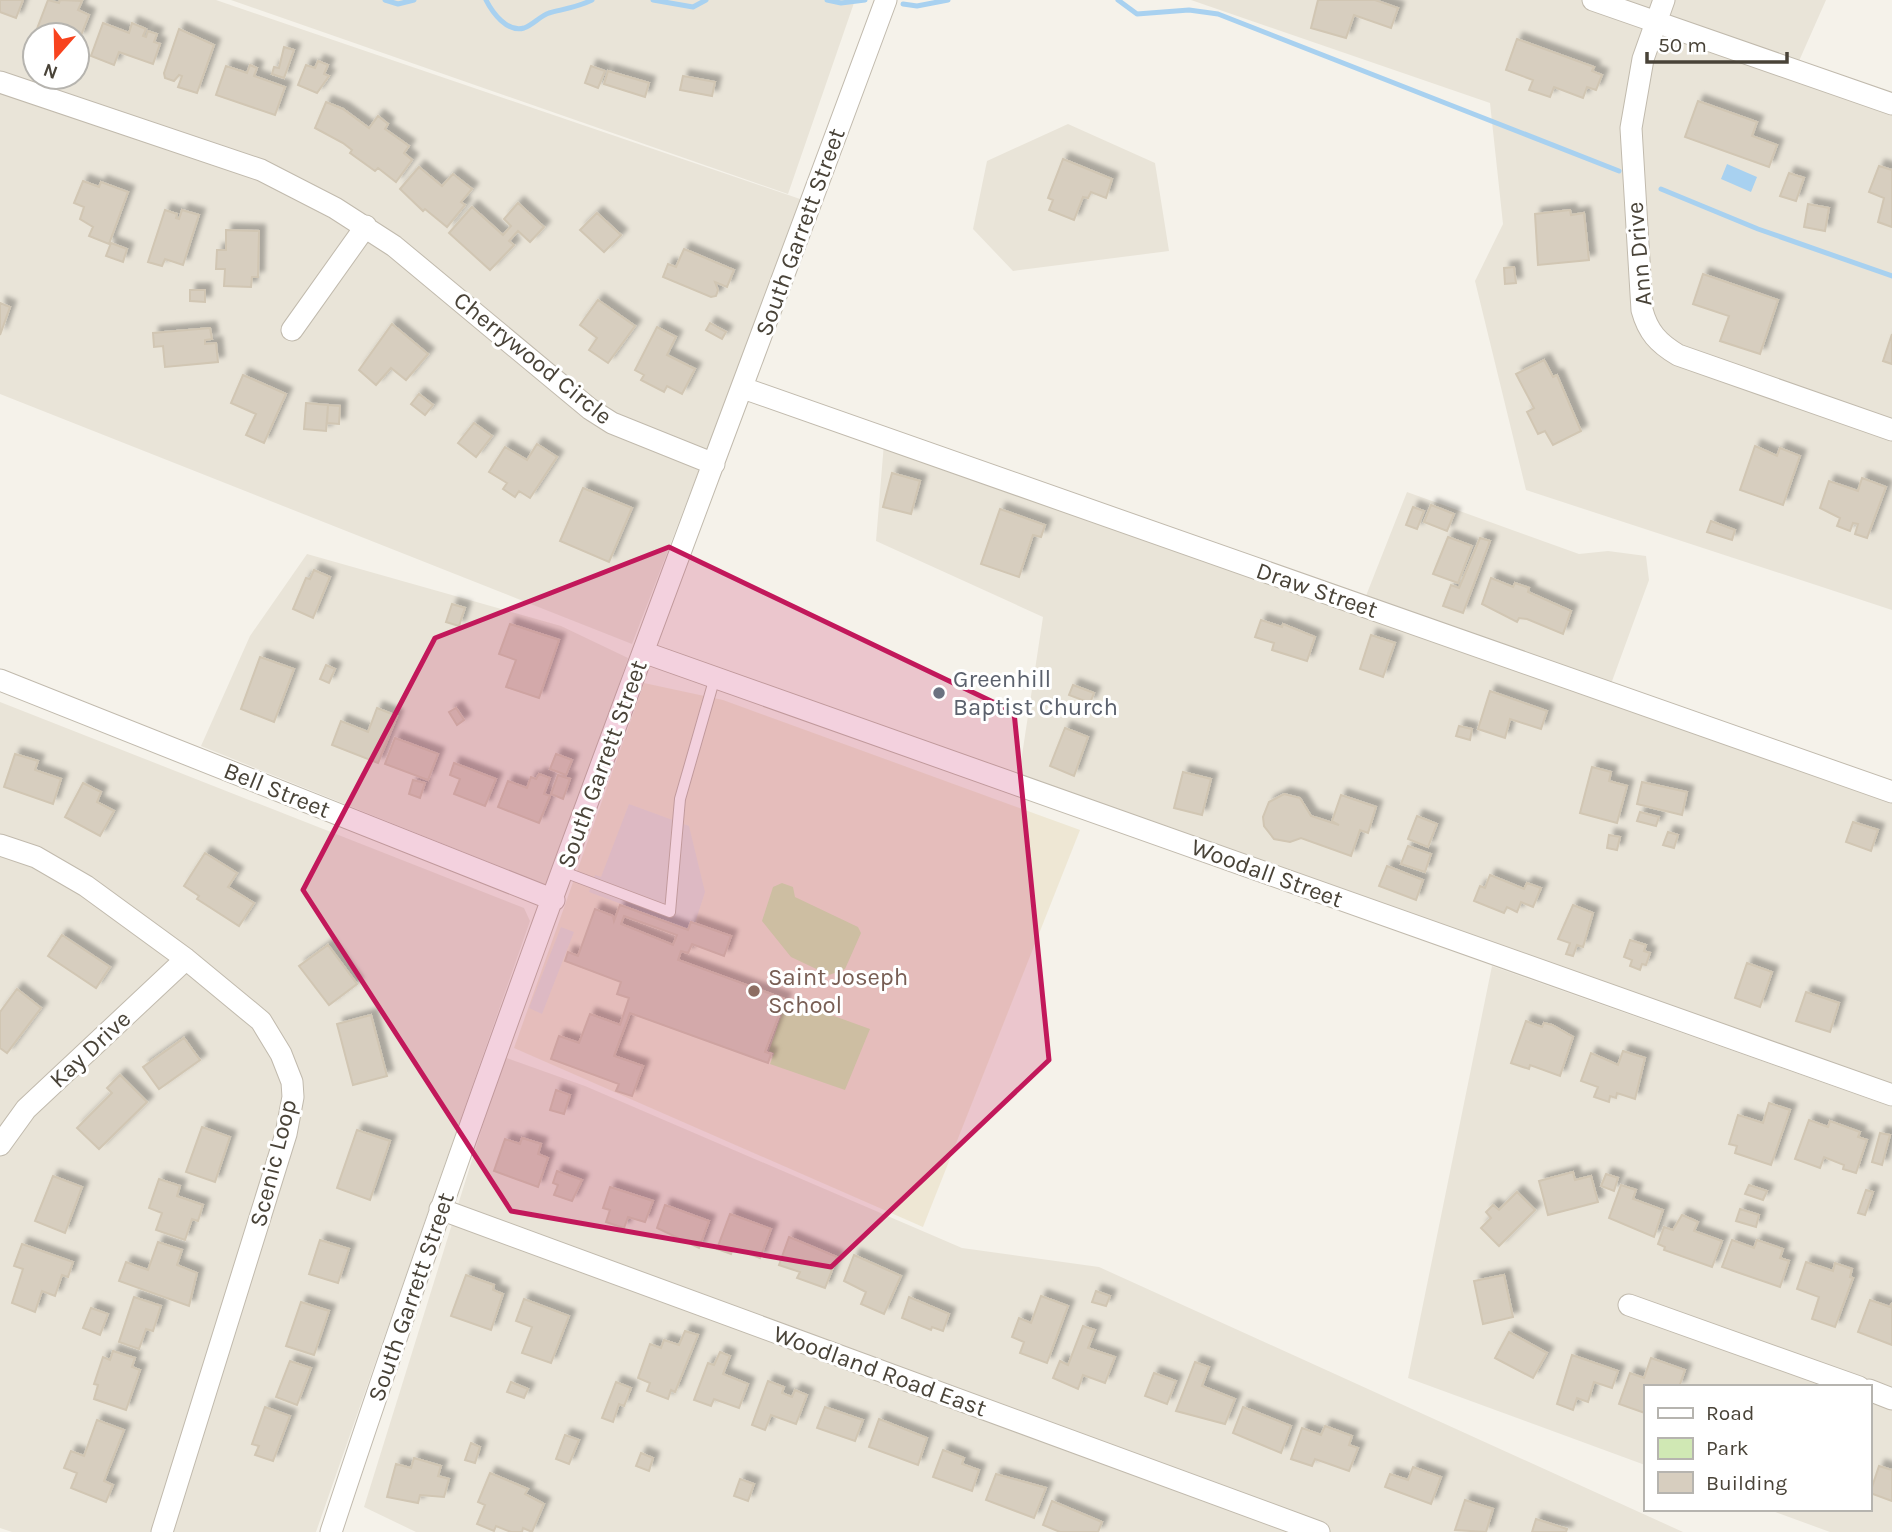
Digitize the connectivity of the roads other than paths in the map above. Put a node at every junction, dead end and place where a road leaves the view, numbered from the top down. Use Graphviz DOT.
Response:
graph roads {
  1 [pos="886,0"];
  2 [pos="1593,0"];
  3 [pos="1664,0"];
  4 [pos="1656,22"];
  5 [pos="0,82"];
  6 [pos="1892,104"];
  7 [pos="366,226"];
  8 [pos="292,330"];
  9 [pos="743,388"];
  10 [pos="1892,430"];
  11 [pos="714,464"];
  12 [pos="643,652"];
  13 [pos="715,677"];
  14 [pos="0,680"];
  15 [pos="1892,792"];
  16 [pos="0,845"];
  17 [pos="564,872"];
  18 [pos="554,900"];
  19 [pos="186,959"];
  20 [pos="1892,1095"];
  21 [pos="0,1144"];
  22 [pos="440,1209"];
  23 [pos="1629,1305"];
  24 [pos="1853,1385"];
  25 [pos="1871,1391"];
  26 [pos="1892,1399"];
  27 [pos="162,1532"];
  28 [pos="331,1532"];
  29 [pos="1319,1532"];
  1 -- 9 [label="street, South Garrett Street"];
  2 -- 4 [label="street"];
  3 -- 4 [label="street, Ann Drive"];
  4 -- 6 [label="street"];
  4 -- 10 [label="street, Ann Drive"];
  5 -- 7 [label="street, Cherrywood Circle"];
  7 -- 8 [label="street"];
  7 -- 11 [label="street, Cherrywood Circle"];
  9 -- 11 [label="street, South Garrett Street"];
  9 -- 15 [label="street, Draw Street"];
  11 -- 12 [label="street, South Garrett Street"];
  12 -- 13 [label="street, Woodall Street"];
  12 -- 17 [label="street, South Garrett Street"];
  13 -- 17 [label="lane"];
  13 -- 20 [label="street, Woodall Street"];
  14 -- 18 [label="street, Bell Street"];
  16 -- 19 [label="street, Scenic Loop"];
  17 -- 18 [label="street, South Garrett Street"];
  18 -- 22 [label="street, South Garrett Street"];
  19 -- 21 [label="street, Kay Drive"];
  19 -- 27 [label="street, Scenic Loop"];
  22 -- 28 [label="street, South Garrett Street"];
  22 -- 29 [label="street, Woodland Road East"];
  23 -- 24 [label="street"];
  25 -- 26 [label="street"];
}
